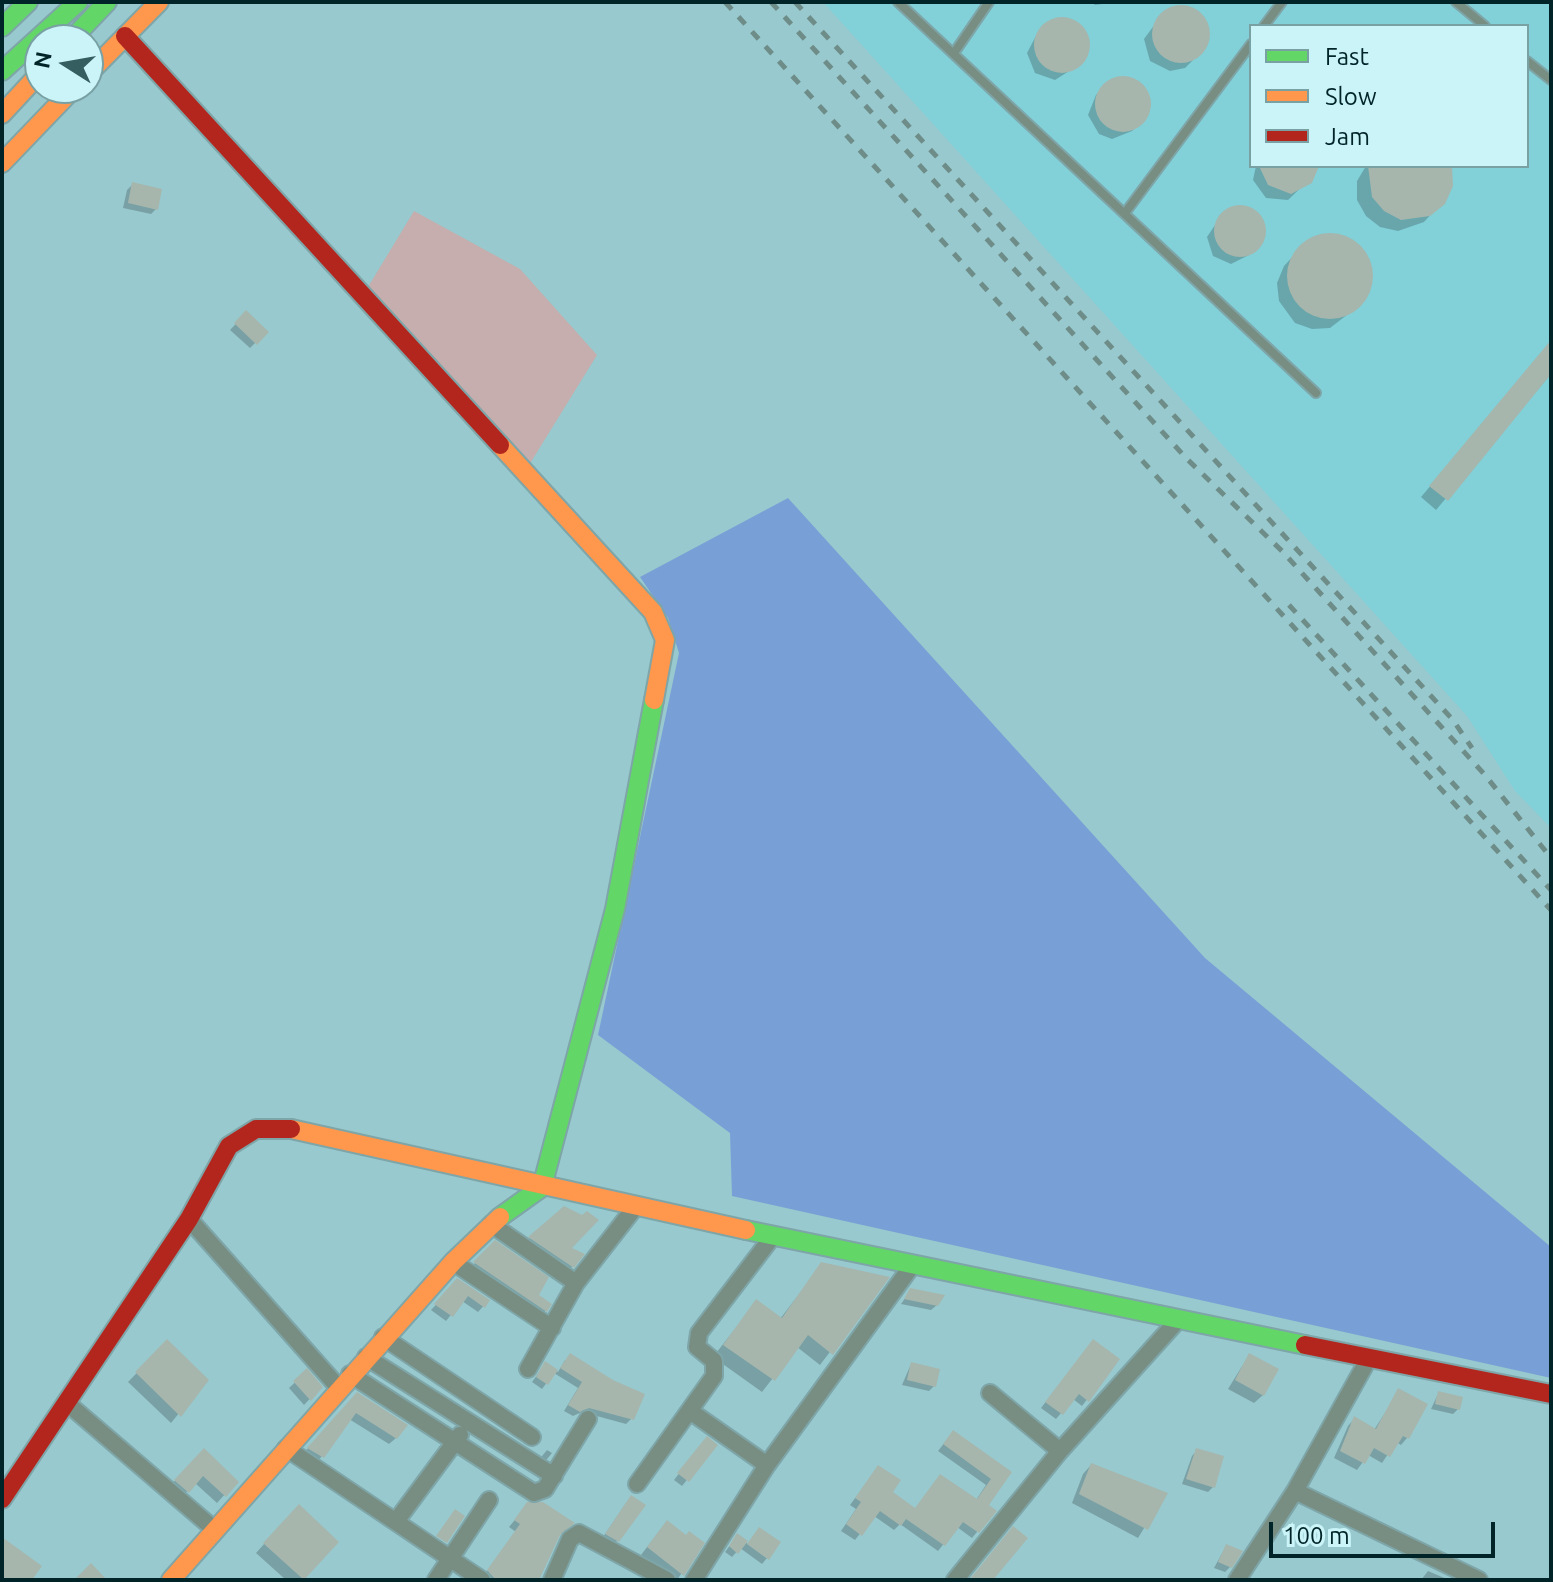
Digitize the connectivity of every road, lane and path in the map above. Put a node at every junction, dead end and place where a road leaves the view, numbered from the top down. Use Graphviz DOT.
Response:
graph roads {
  1 [pos="28,2"];
  2 [pos="78,2"];
  3 [pos="107,2"];
  4 [pos="159,2"];
  5 [pos="898,2"];
  6 [pos="989,2"];
  7 [pos="1282,2"];
  8 [pos="1456,2"];
  9 [pos="86,24"];
  10 [pos="1266,24"];
  11 [pos="1483,24"];
  12 [pos="2,27"];
  13 [pos="125,36"];
  14 [pos="1249,47"];
  15 [pos="954,53"];
  16 [pos="104,58"];
  17 [pos="1529,63"];
  18 [pos="2,71"];
  19 [pos="1551,80"];
  20 [pos="24,90"];
  21 [pos="59,104"];
  22 [pos="2,114"];
  23 [pos="2,163"];
  24 [pos="1125,213"];
  25 [pos="1316,393"];
  26 [pos="542,1187"];
  27 [pos="636,1206"];
  28 [pos="189,1219"];
  29 [pos="491,1224"];
  30 [pos="773,1236"];
  31 [pos="453,1262"];
  32 [pos="911,1267"];
  33 [pos="576,1283"];
  34 [pos="1178,1320"];
  35 [pos="552,1328"];
  36 [pos="383,1337"];
  37 [pos="366,1357"];
  38 [pos="1369,1358"];
  39 [pos="528,1369"];
  40 [pos="344,1381"];
  41 [pos="990,1393"];
  42 [pos="1551,1394"];
  43 [pos="67,1403"];
  44 [pos="481,1405"];
  45 [pos="690,1411"];
  46 [pos="588,1419"];
  47 [pos="469,1423"];
  48 [pos="532,1437"];
  49 [pos="455,1442"];
  50 [pos="286,1448"];
  51 [pos="1060,1451"];
  52 [pos="767,1465"];
  53 [pos="554,1476"];
  54 [pos="637,1484"];
  55 [pos="1295,1491"];
  56 [pos="2,1499"];
  57 [pos="489,1500"];
  58 [pos="397,1520"];
  59 [pos="215,1530"];
  60 [pos="451,1559"];
  61 [pos="171,1580"];
  62 [pos="436,1580"];
  63 [pos="482,1580"];
  64 [pos="552,1580"];
  65 [pos="667,1580"];
  66 [pos="694,1580"];
  67 [pos="955,1580"];
  68 [pos="1237,1580"];
  69 [pos="1479,1580"];
  1 -- 12 [label="main road"];
  2 -- 18 [label="main road"];
  3 -- 9 [label="main road"];
  4 -- 13 [label="main road"];
  5 -- 15 [label="lane"];
  6 -- 15 [label="lane"];
  7 -- 10 [label="lane"];
  8 -- 11 [label="lane"];
  13 -- 16 [label="main road"];
  13 -- 26 [label="main road"];
  14 -- 24 [label="lane"];
  15 -- 24 [label="lane"];
  17 -- 19 [label="lane"];
  20 -- 22 [label="main road"];
  21 -- 23 [label="main road"];
  24 -- 25 [label="lane"];
  26 -- 27 [label="main road"];
  26 -- 28 [label="main road"];
  26 -- 29 [label="main road"];
  27 -- 30 [label="main road"];
  27 -- 33 [label="street"];
  28 -- 40 [label="street"];
  28 -- 43 [label="main road"];
  29 -- 31 [label="main road"];
  29 -- 33 [label="street"];
  30 -- 32 [label="main road"];
  30 -- 45 [label="street"];
  31 -- 35 [label="street"];
  31 -- 36 [label="main road"];
  32 -- 34 [label="main road"];
  32 -- 52 [label="street"];
  33 -- 35 [label="street"];
  34 -- 38 [label="main road"];
  34 -- 51 [label="street"];
  35 -- 39 [label="street"];
  36 -- 37 [label="main road"];
  36 -- 44 [label="street"];
  37 -- 40 [label="main road"];
  37 -- 47 [label="street"];
  38 -- 42 [label="main road"];
  38 -- 55 [label="street"];
  40 -- 49 [label="street"];
  40 -- 50 [label="main road"];
  41 -- 51 [label="street"];
  43 -- 56 [label="main road"];
  43 -- 59 [label="street"];
  44 -- 47 [label="street"];
  44 -- 48 [label="street"];
  45 -- 52 [label="street"];
  45 -- 54 [label="street"];
  46 -- 53 [label="street"];
  47 -- 49 [label="street"];
  47 -- 53 [label="street"];
  49 -- 53 [label="street"];
  49 -- 58 [label="street"];
  50 -- 58 [label="street"];
  50 -- 59 [label="main road"];
  51 -- 67 [label="street"];
  52 -- 66 [label="street"];
  55 -- 68 [label="street"];
  55 -- 69 [label="street"];
  57 -- 60 [label="street"];
  58 -- 60 [label="street"];
  59 -- 61 [label="main road"];
  60 -- 62 [label="street"];
  60 -- 63 [label="street"];
  64 -- 65 [label="street"];
}
